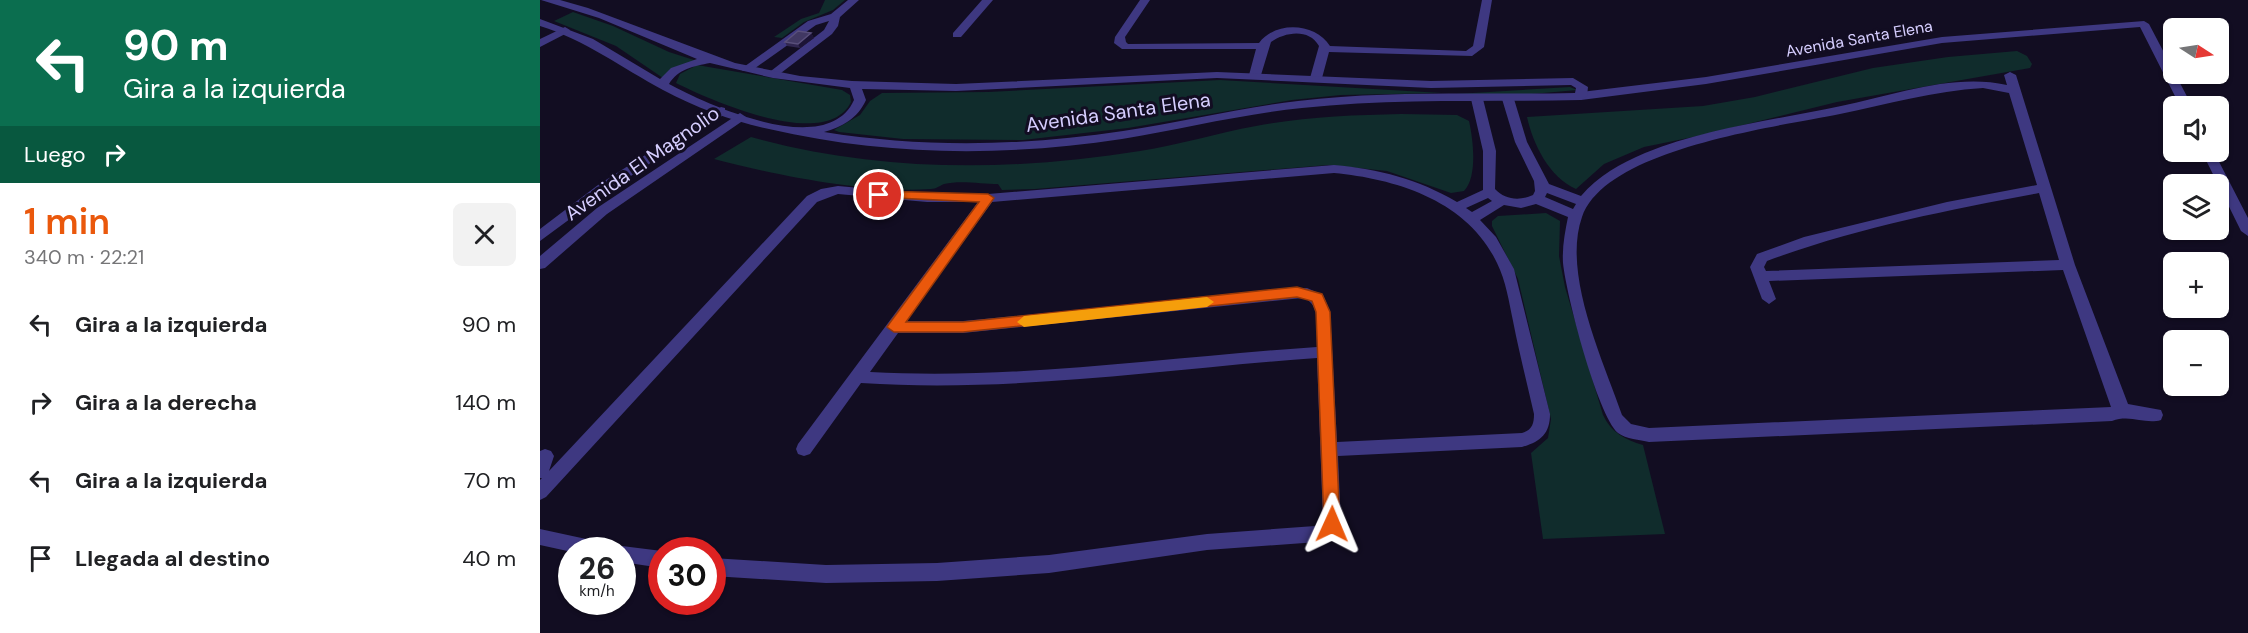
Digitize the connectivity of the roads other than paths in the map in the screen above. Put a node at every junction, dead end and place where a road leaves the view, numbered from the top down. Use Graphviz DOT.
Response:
graph roads {
  1 [pos="546,0"];
  2 [pos="854,0"];
  3 [pos="988,0"];
  4 [pos="1145,0"];
  5 [pos="1486,0"];
  6 [pos="572,5"];
  7 [pos="835,16"];
  8 [pos="541,23"];
  9 [pos="565,30"];
  10 [pos="957,35"];
  11 [pos="540,44"];
  12 [pos="1263,46"];
  13 [pos="1325,50"];
  14 [pos="712,60"];
  15 [pos="747,69"];
  16 [pos="773,74"];
  17 [pos="1255,75"];
  18 [pos="2010,75"];
  19 [pos="1316,78"];
  20 [pos="662,85"];
  21 [pos="855,85"];
  22 [pos="2014,90"];
  23 [pos="1581,96"];
  24 [pos="2181,96"];
  25 [pos="1477,99"];
  26 [pos="1508,99"];
  27 [pos="721,111"];
  28 [pos="740,117"];
  29 [pos="805,133"];
  30 [pos="2213,162"];
  31 [pos="2043,188"];
  32 [pos="1490,192"];
  33 [pos="1539,193"];
  34 [pos="988,198"];
  35 [pos="1501,201"];
  36 [pos="1457,207"];
  37 [pos="1580,208"];
  38 [pos="1471,219"];
  39 [pos="2248,231"];
  40 [pos="540,236"];
  41 [pos="540,264"];
  42 [pos="2068,265"];
  43 [pos="1760,276"];
  44 [pos="1769,300"];
  45 [pos="894,327"];
  46 [pos="1324,352"];
  47 [pos="857,377"];
  48 [pos="2120,410"];
  49 [pos="2155,415"];
  50 [pos="1330,448"];
  51 [pos="804,449"];
  52 [pos="540,492"];
  53 [pos="540,537"];
  54 [pos="558,541"];
  55 [pos="726,568"];
  1 -- 6 [label="street, Avenida Santa Elena"];
  2 -- 7 [label="street"];
  3 -- 10 [label="street"];
  4 -- 12 [label="street"];
  5 -- 13 [label="street"];
  6 -- 8 [label="street"];
  6 -- 14 [label="street, Avenida Santa Elena"];
  7 -- 15 [label="street"];
  7 -- 16 [label="street"];
  8 -- 9 [label="street, Avenida Santa Elena"];
  9 -- 11 [label="street"];
  9 -- 20 [label="street, Avenida Santa Elena"];
  12 -- 13 [label="street"];
  12 -- 17 [label="street"];
  13 -- 19 [label="street"];
  14 -- 15 [label="street, Avenida Santa Elena"];
  14 -- 20 [label="street"];
  15 -- 16 [label="street, Avenida Santa Elena"];
  16 -- 21 [label="street, Avenida Santa Elena"];
  17 -- 19 [label="street, Avenida Santa Elena"];
  17 -- 21 [label="street, Avenida Santa Elena"];
  18 -- 22 [label="street"];
  19 -- 23 [label="street, Avenida Santa Elena"];
  20 -- 27 [label="street, Avenida Santa Elena"];
  21 -- 29 [label="street"];
  22 -- 31 [label="street"];
  22 -- 37 [label="street"];
  23 -- 24 [label="street, Avenida Santa Elena"];
  23 -- 26 [label="street, Avenida Santa Elena"];
  25 -- 26 [label="street, Avenida Santa Elena"];
  25 -- 29 [label="street, Avenida Santa Elena"];
  25 -- 32 [label="street"];
  26 -- 33 [label="street"];
  27 -- 28 [label="street, Avenida Santa Elena"];
  27 -- 40 [label="street, Avenida El Magnolio"];
  28 -- 29 [label="street, Avenida Santa Elena"];
  28 -- 41 [label="street, Avenida El Magnolio"];
  30 -- 39 [label="street"];
  31 -- 42 [label="street"];
  31 -- 43 [label="street"];
  32 -- 35 [label="street"];
  32 -- 36 [label="street"];
  33 -- 35 [label="street"];
  33 -- 37 [label="street"];
  34 -- 36 [label="street"];
  34 -- 45 [label="street"];
  34 -- 52 [label="street"];
  35 -- 38 [label="street"];
  36 -- 38 [label="street"];
  37 -- 48 [label="street"];
  38 -- 50 [label="street"];
  42 -- 43 [label="street"];
  42 -- 48 [label="street"];
  43 -- 44 [label="street"];
  45 -- 46 [label="street"];
  45 -- 47 [label="street"];
  46 -- 47 [label="street"];
  46 -- 50 [label="street"];
  47 -- 51 [label="street"];
  48 -- 49 [label="street"];
  50 -- 55 [label="street"];
  53 -- 54 [label="street"];
}
